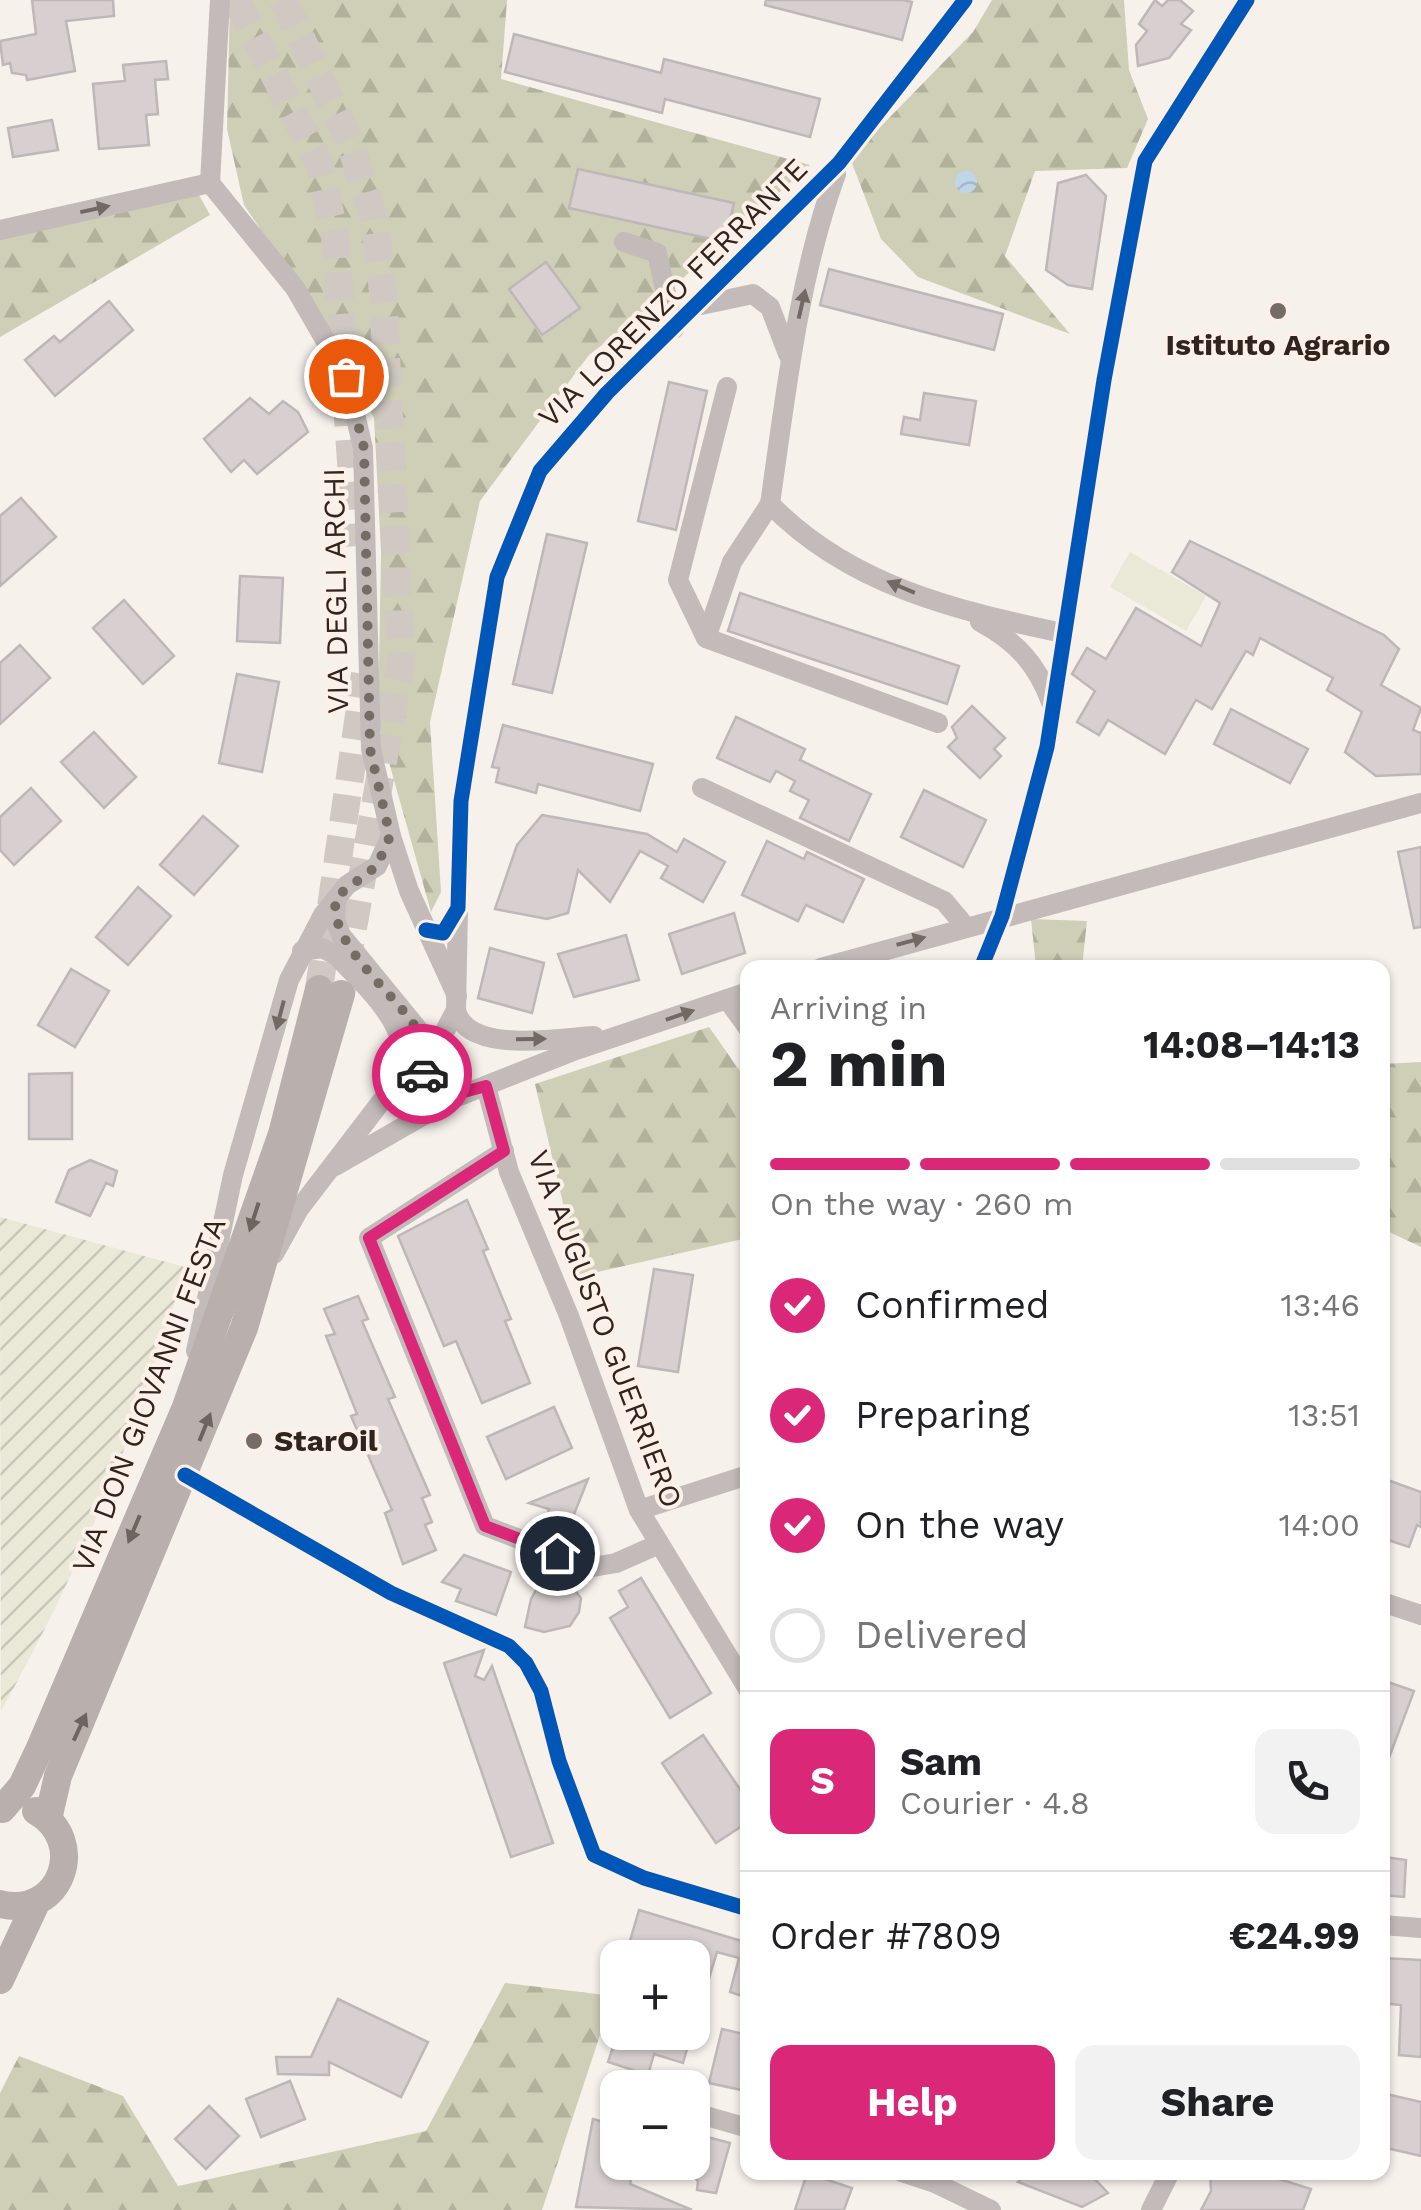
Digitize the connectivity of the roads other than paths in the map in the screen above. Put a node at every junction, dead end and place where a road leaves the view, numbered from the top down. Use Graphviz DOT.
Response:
graph roads {
  1 [pos="220,0"];
  2 [pos="965,0"];
  3 [pos="1247,0"];
  4 [pos="839,164"];
  5 [pos="210,183"];
  6 [pos="0,230"];
  7 [pos="624,242"];
  8 [pos="700,305"];
  9 [pos="674,329"];
  10 [pos="790,366"];
  11 [pos="727,386"];
  12 [pos="770,504"];
  13 [pos="958,610"];
  14 [pos="1062,632"];
  15 [pos="706,638"];
  16 [pos="1054,709"];
  17 [pos="938,723"];
  18 [pos="702,788"];
  19 [pos="1421,803"];
  20 [pos="390,836"];
  21 [pos="365,875"];
  22 [pos="409,891"];
  23 [pos="336,897"];
  24 [pos="458,908"];
  25 [pos="1002,916"];
  26 [pos="966,926"];
  27 [pos="426,930"];
  28 [pos="302,951"];
  29 [pos="849,960"];
  30 [pos="984,960"];
  31 [pos="737,996"];
  32 [pos="457,1003"];
  33 [pos="620,1035"];
  34 [pos="428,1065"];
  35 [pos="486,1086"];
  36 [pos="452,1099"];
  37 [pos="504,1151"];
  38 [pos="336,1166"];
  39 [pos="262,1272"];
  40 [pos="186,1407"];
  41 [pos="185,1476"];
  42 [pos="740,1478"];
  43 [pos="639,1510"];
  44 [pos="660,1544"];
  45 [pos="1390,1605"];
  46 [pos="1421,1616"];
  47 [pos="740,1676"];
  48 [pos="1,1809"];
  49 [pos="48,1818"];
  50 [pos="36,1903"];
  51 [pos="0,1904"];
  52 [pos="740,1907"];
  53 [pos="1390,1926"];
  54 [pos="1421,1928"];
  55 [pos="0,1980"];
  56 [pos="710,2117"];
  57 [pos="740,2126"];
  58 [pos="928,2180"];
  59 [pos="1166,2180"];
  60 [pos="991,2210"];
  61 [pos="1151,2210"];
  1 -- 5 [label="street"];
  2 -- 4 [label="street, VIA LORENZO FERRANTE"];
  3 -- 14 [label="street"];
  4 -- 8 [label="street, VIA LORENZO FERRANTE"];
  10 -- 4 [label="street, one-way"];
  6 -- 5 [label="street, one-way"];
  5 -- 20 [label="street, VIA DEGLI ARCHI"];
  7 -- 9 [label="street"];
  8 -- 9 [label="street, VIA LORENZO FERRANTE"];
  8 -- 10 [label="street"];
  9 -- 24 [label="street, VIA LORENZO FERRANTE"];
  10 -- 12 [label="street"];
  11 -- 15 [label="street"];
  13 -- 12 [label="street, one-way"];
  12 -- 15 [label="street"];
  13 -- 14 [label="street"];
  13 -- 16 [label="street"];
  14 -- 16 [label="street"];
  15 -- 17 [label="street"];
  16 -- 25 [label="street"];
  18 -- 26 [label="street"];
  19 -- 25 [label="street"];
  20 -- 21 [label="street"];
  20 -- 22 [label="street, VIA DEGLI ARCHI"];
  21 -- 22 [label="street"];
  21 -- 23 [label="street"];
  22 -- 27 [label="street, VIA DEGLI ARCHI"];
  23 -- 28 [label="street"];
  23 -- 34 [label="street"];
  24 -- 27 [label="street"];
  24 -- 32 [label="street, VIA LORENZO FERRANTE"];
  25 -- 26 [label="street"];
  25 -- 30 [label="street"];
  29 -- 26 [label="street, one-way"];
  27 -- 32 [label="street, VIA DEGLI ARCHI"];
  28 -- 38 [label="street"];
  28 -- 40 [label="street, one-way"];
  33 -- 31 [label="street, one-way"];
  32 -- 33 [label="street, one-way"];
  32 -- 34 [label="street"];
  33 -- 35 [label="street"];
  34 -- 36 [label="street"];
  35 -- 36 [label="street"];
  35 -- 37 [label="street, VIA AUGUSTO GUERRIERO"];
  36 -- 38 [label="street"];
  37 -- 43 [label="street, VIA AUGUSTO GUERRIERO"];
  37 -- 44 [label="street"];
  38 -- 39 [label="street"];
  39 -- 40 [label="main road, VIA DON GIOVANNI FESTA, one-way"];
  41 -- 39 [label="main road, VIA DON GIOVANNI FESTA, one-way"];
  40 -- 48 [label="main road, VIA DON GIOVANNI FESTA, one-way"];
  49 -- 41 [label="main road, VIA DON GIOVANNI FESTA, one-way"];
  41 -- 52 [label="street"];
  42 -- 43 [label="street"];
  43 -- 44 [label="street, VIA AUGUSTO GUERRIERO"];
  44 -- 47 [label="street, VIA AUGUSTO GUERRIERO"];
  45 -- 46 [label="street"];
  48 -- 49 [label="main road"];
  49 -- 50 [label="main road"];
  50 -- 51 [label="main road"];
  50 -- 55 [label="main road"];
  53 -- 54 [label="street"];
  56 -- 57 [label="street"];
  58 -- 60 [label="street"];
  59 -- 61 [label="street"];
}
